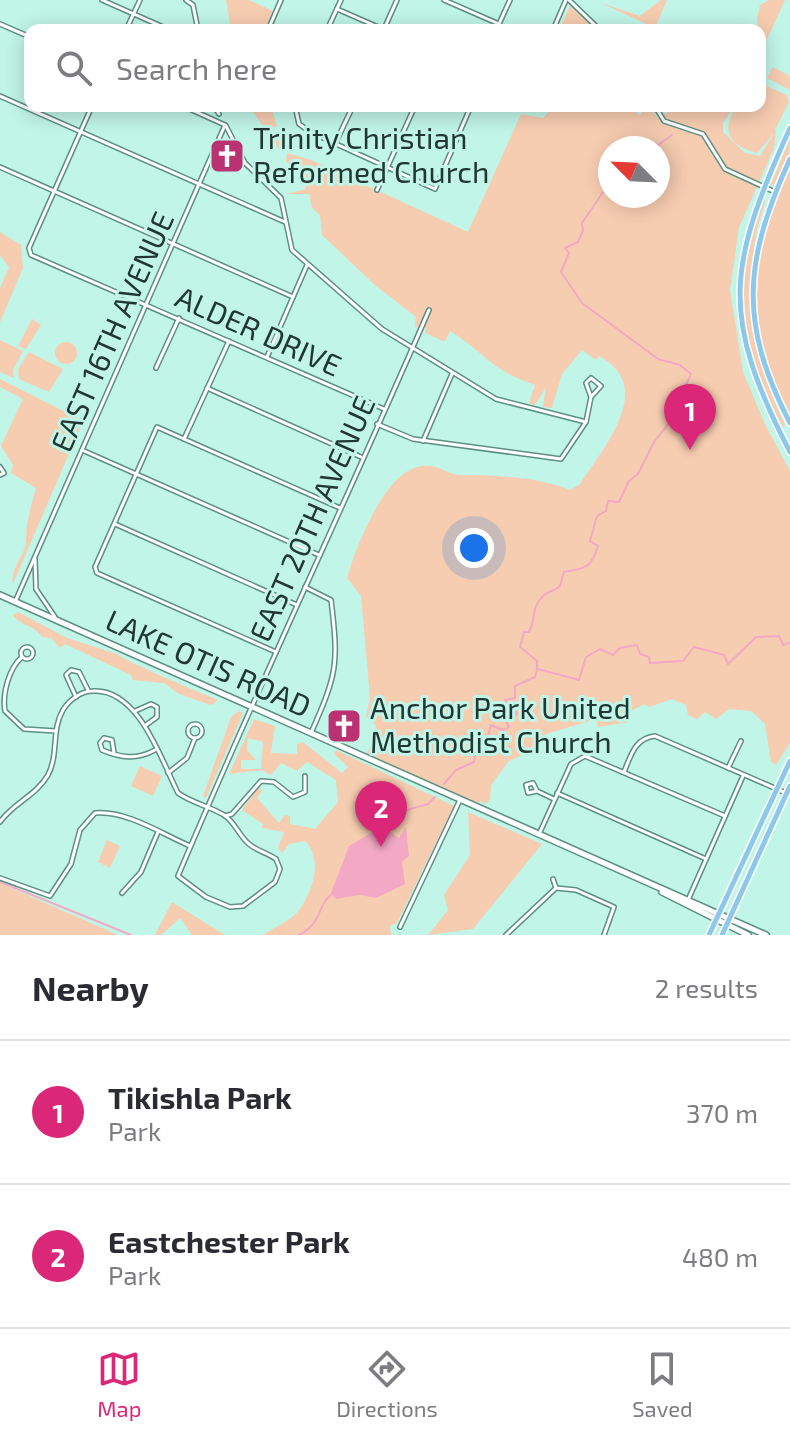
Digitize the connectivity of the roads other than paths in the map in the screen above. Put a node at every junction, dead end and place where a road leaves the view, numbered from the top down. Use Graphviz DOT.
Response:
graph roads {
  1 [pos="102,0"];
  2 [pos="140,0"];
  3 [pos="186,0"];
  4 [pos="281,0"];
  5 [pos="341,0"];
  6 [pos="397,0"];
  7 [pos="444,0"];
  8 [pos="510,0"];
  9 [pos="568,0"];
  10 [pos="453,2"];
  11 [pos="337,9"];
  12 [pos="133,14"];
  13 [pos="0,24"];
  14 [pos="129,24"];
  15 [pos="156,24"];
  16 [pos="197,24"];
  17 [pos="271,24"];
  18 [pos="330,24"];
  19 [pos="371,24"];
  20 [pos="387,24"];
  21 [pos="556,24"];
  22 [pos="594,24"];
  23 [pos="24,34"];
  24 [pos="0,96"];
  25 [pos="24,107"];
  26 [pos="36,112"];
  27 [pos="89,112"];
  28 [pos="196,112"];
  29 [pos="296,112"];
  30 [pos="350,112"];
  31 [pos="412,112"];
  32 [pos="468,112"];
  33 [pos="659,112"];
  34 [pos="225,125"];
  35 [pos="790,128"];
  36 [pos="81,132"];
  37 [pos="335,144"];
  38 [pos="790,159"];
  39 [pos="0,167"];
  40 [pos="388,168"];
  41 [pos="200,185"];
  42 [pos="764,186"];
  43 [pos="377,190"];
  44 [pos="55,191"];
  45 [pos="775,192"];
  46 [pos="285,222"];
  47 [pos="173,244"];
  48 [pos="308,264"];
  49 [pos="293,297"];
  50 [pos="146,305"];
  51 [pos="429,310"];
  52 [pos="179,318"];
  53 [pos="229,340"];
  54 [pos="411,350"];
  55 [pos="267,357"];
  56 [pos="156,368"];
  57 [pos="452,374"];
  58 [pos="207,388"];
  59 [pos="591,397"];
  60 [pos="384,409"];
  61 [pos="586,422"];
  62 [pos="790,423"];
  63 [pos="377,424"];
  64 [pos="184,439"];
  65 [pos="423,441"];
  66 [pos="82,450"];
  67 [pos="790,452"];
  68 [pos="362,458"];
  69 [pos="0,467"];
  70 [pos="136,474"];
  71 [pos="0,475"];
  72 [pos="340,508"];
  73 [pos="115,524"];
  74 [pos="35,555"];
  75 [pos="319,555"];
  76 [pos="305,587"];
  77 [pos="0,595"];
  78 [pos="15,602"];
  79 [pos="297,605"];
  80 [pos="59,621"];
  81 [pos="276,652"];
  82 [pos="22,657"];
  83 [pos="89,691"];
  84 [pos="76,697"];
  85 [pos="252,707"];
  86 [pos="135,711"];
  87 [pos="144,726"];
  88 [pos="56,731"];
  89 [pos="311,733"];
  90 [pos="195,738"];
  91 [pos="741,741"];
  92 [pos="155,750"];
  93 [pos="114,753"];
  94 [pos="790,761"];
  95 [pos="728,768"];
  96 [pos="624,772"];
  97 [pos="168,773"];
  98 [pos="743,775"];
  99 [pos="305,776"];
  100 [pos="790,786"];
  101 [pos="775,788"];
  102 [pos="537,791"];
  103 [pos="557,793"];
  104 [pos="786,793"];
  105 [pos="461,799"];
  106 [pos="555,799"];
  107 [pos="207,808"];
  108 [pos="225,816"];
  109 [pos="725,816"];
  110 [pos="0,822"];
  111 [pos="158,832"];
  112 [pos="539,834"];
  113 [pos="190,846"];
  114 [pos="706,859"];
  115 [pos="0,878"];
  116 [pos="553,879"];
  117 [pos="556,888"];
  118 [pos="661,891"];
  119 [pos="122,893"];
  120 [pos="688,900"];
  121 [pos="717,917"];
  122 [pos="728,922"];
  123 [pos="400,927"];
  124 [pos="506,935"];
  125 [pos="604,935"];
  126 [pos="709,935"];
  127 [pos="722,935"];
  128 [pos="748,935"];
  129 [pos="766,935"];
  1 -- 12 [label="street"];
  2 -- 12 [label="street"];
  3 -- 16 [label="street"];
  4 -- 17 [label="street"];
  5 -- 11 [label="street"];
  6 -- 20 [label="street"];
  7 -- 10 [label="street"];
  8 -- 10 [label="street"];
  9 -- 21 [label="street"];
  9 -- 22 [label="street"];
  11 -- 18 [label="street"];
  11 -- 19 [label="street"];
  12 -- 14 [label="street"];
  12 -- 15 [label="street"];
  13 -- 23 [label="street"];
  24 -- 25 [label="street"];
  26 -- 36 [label="street"];
  27 -- 36 [label="street"];
  28 -- 34 [label="street"];
  29 -- 37 [label="street"];
  30 -- 37 [label="street"];
  31 -- 40 [label="street"];
  32 -- 40 [label="street"];
  33 -- 42 [label="street"];
  34 -- 41 [label="street, EAST 16TH AVENUE"];
  34 -- 46 [label="street"];
  35 -- 42 [label="main road"];
  36 -- 41 [label="street"];
  36 -- 44 [label="street"];
  37 -- 40 [label="street"];
  38 -- 45 [label="main road"];
  39 -- 44 [label="street"];
  40 -- 43 [label="street"];
  41 -- 46 [label="street"];
  41 -- 47 [label="street, EAST 16TH AVENUE"];
  42 -- 45 [label="street"];
  42 -- 67 [label="main road"];
  44 -- 47 [label="street"];
  44 -- 50 [label="street, ALDER DRIVE"];
  45 -- 62 [label="main road"];
  46 -- 48 [label="street"];
  47 -- 49 [label="street"];
  47 -- 50 [label="street, EAST 16TH AVENUE"];
  48 -- 49 [label="street"];
  48 -- 54 [label="street"];
  49 -- 55 [label="street"];
  50 -- 52 [label="street, ALDER DRIVE"];
  50 -- 66 [label="street, EAST 16TH AVENUE"];
  51 -- 54 [label="street, EAST 20TH AVENUE"];
  52 -- 53 [label="street, ALDER DRIVE"];
  52 -- 56 [label="street"];
  53 -- 55 [label="street, ALDER DRIVE"];
  53 -- 58 [label="street"];
  54 -- 57 [label="street"];
  54 -- 60 [label="street, EAST 20TH AVENUE"];
  55 -- 60 [label="street, ALDER DRIVE"];
  57 -- 61 [label="street"];
  57 -- 65 [label="street"];
  58 -- 64 [label="street"];
  58 -- 68 [label="street"];
  59 -- 61 [label="street"];
  60 -- 63 [label="street, EAST 20TH AVENUE"];
  61 -- 65 [label="street"];
  63 -- 65 [label="street"];
  63 -- 68 [label="street, EAST 20TH AVENUE"];
  64 -- 70 [label="street"];
  64 -- 72 [label="street"];
  66 -- 70 [label="street"];
  66 -- 74 [label="street, EAST 16TH AVENUE"];
  68 -- 72 [label="street, EAST 20TH AVENUE"];
  69 -- 71 [label="street"];
  70 -- 73 [label="street"];
  70 -- 75 [label="street"];
  72 -- 75 [label="street, EAST 20TH AVENUE"];
  73 -- 79 [label="street"];
  73 -- 81 [label="street"];
  74 -- 78 [label="street, EAST 16TH AVENUE"];
  74 -- 80 [label="street"];
  75 -- 76 [label="street, EAST 20TH AVENUE"];
  76 -- 79 [label="street, EAST 20TH AVENUE"];
  76 -- 89 [label="street"];
  77 -- 78 [label="main road, LAKE OTIS ROAD"];
  78 -- 80 [label="main road, LAKE OTIS ROAD"];
  79 -- 81 [label="street, EAST 20TH AVENUE"];
  80 -- 85 [label="main road, LAKE OTIS ROAD"];
  81 -- 85 [label="street, EAST 20TH AVENUE"];
  82 -- 88 [label="street"];
  83 -- 84 [label="street"];
  83 -- 84 [label="street"];
  83 -- 86 [label="street"];
  84 -- 88 [label="street"];
  85 -- 89 [label="main road, LAKE OTIS ROAD"];
  85 -- 107 [label="street, EAST 20TH AVENUE"];
  86 -- 87 [label="street"];
  86 -- 87 [label="street"];
  87 -- 92 [label="street"];
  88 -- 110 [label="street"];
  89 -- 105 [label="main road, LAKE OTIS ROAD"];
  90 -- 97 [label="street"];
  91 -- 95 [label="street"];
  92 -- 93 [label="street"];
  92 -- 97 [label="street"];
  94 -- 101 [label="main road"];
  95 -- 96 [label="street"];
  95 -- 98 [label="street"];
  96 -- 103 [label="street"];
  96 -- 109 [label="street"];
  97 -- 107 [label="street"];
  98 -- 101 [label="street"];
  98 -- 109 [label="street"];
  99 -- 108 [label="street"];
  100 -- 104 [label="main road"];
  101 -- 104 [label="street"];
  101 -- 121 [label="main road"];
  102 -- 106 [label="street"];
  103 -- 106 [label="street"];
  103 -- 114 [label="street"];
  104 -- 122 [label="main road"];
  105 -- 112 [label="main road, LAKE OTIS ROAD"];
  105 -- 123 [label="street"];
  106 -- 112 [label="street"];
  107 -- 108 [label="street"];
  107 -- 113 [label="street, EAST 20TH AVENUE"];
  108 -- 113 [label="street, EAST 20TH AVENUE"];
  109 -- 114 [label="street"];
  111 -- 113 [label="street"];
  111 -- 115 [label="street"];
  111 -- 119 [label="street"];
  112 -- 118 [label="main road, LAKE OTIS ROAD"];
  114 -- 120 [label="street"];
  116 -- 117 [label="street"];
  117 -- 124 [label="street"];
  117 -- 125 [label="street"];
  118 -- 120 [label="main road, LAKE OTIS ROAD"];
  118 -- 121 [label="main road, LAKE OTIS ROAD"];
  120 -- 121 [label="main road, LAKE OTIS ROAD"];
  121 -- 122 [label="main road, LAKE OTIS ROAD"];
  121 -- 126 [label="main road"];
  122 -- 127 [label="main road"];
  122 -- 128 [label="main road, LAKE OTIS ROAD"];
  122 -- 129 [label="main road, LAKE OTIS ROAD"];
}
